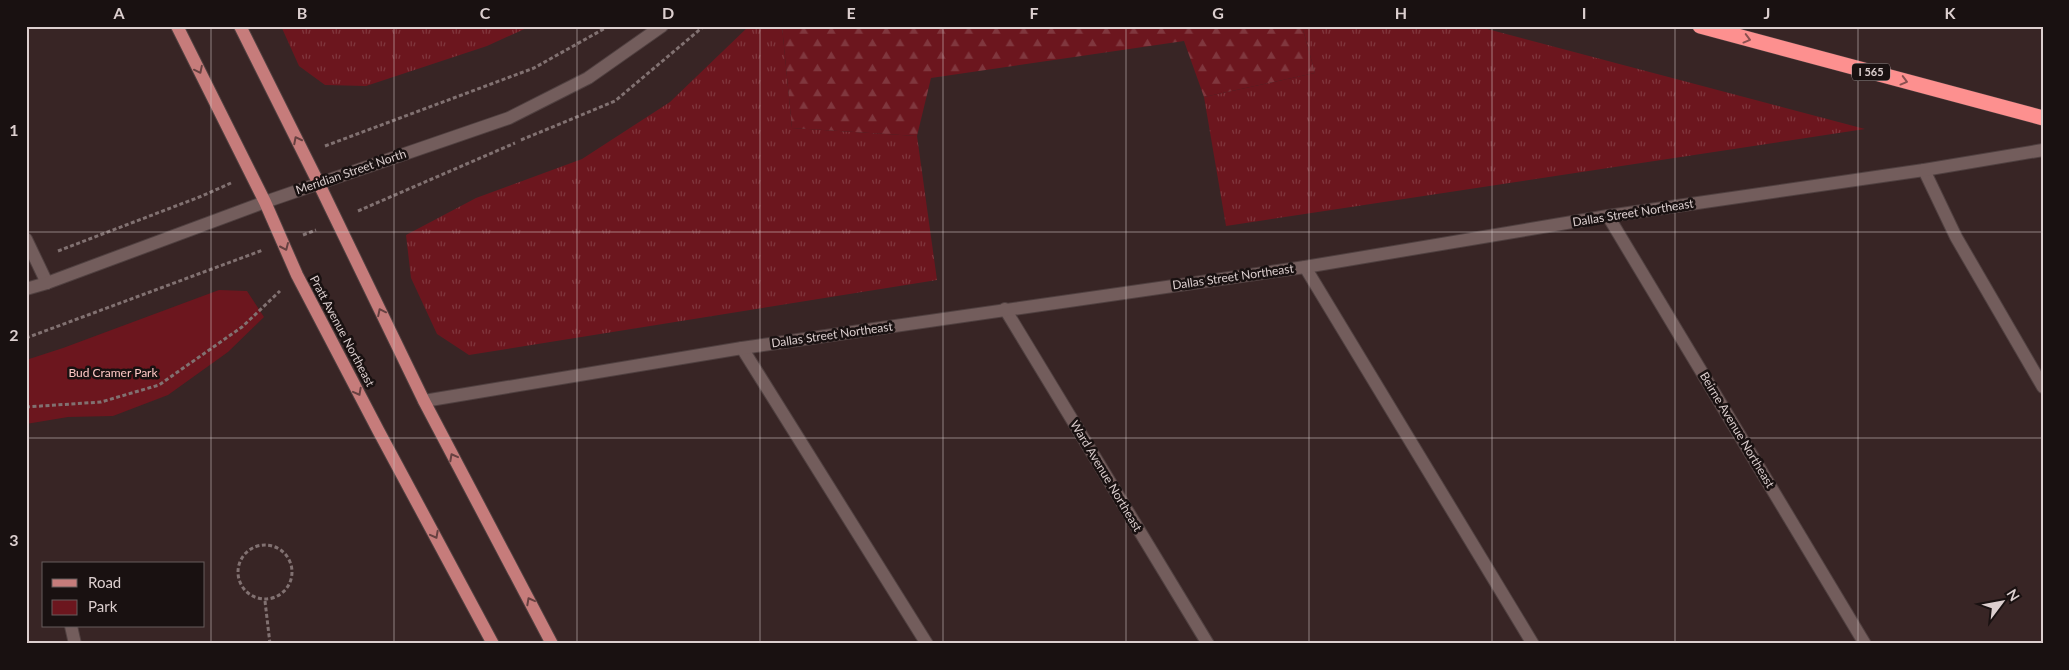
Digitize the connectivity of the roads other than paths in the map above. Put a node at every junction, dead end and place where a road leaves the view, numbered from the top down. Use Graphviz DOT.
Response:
graph roads {
  1 [pos="178,26"];
  2 [pos="240,26"];
  3 [pos="662,26"];
  4 [pos="1700,26"];
  5 [pos="2043,118"];
  6 [pos="2043,150"];
  7 [pos="1924,170"];
  8 [pos="319,184"];
  9 [pos="265,202"];
  10 [pos="1608,216"];
  11 [pos="26,239"];
  12 [pos="1305,267"];
  13 [pos="47,283"];
  14 [pos="26,289"];
  15 [pos="1004,309"];
  16 [pos="742,348"];
  17 [pos="2043,387"];
  18 [pos="424,402"];
  19 [pos="71,628"];
  20 [pos="75,644"];
  21 [pos="493,644"];
  22 [pos="552,644"];
  23 [pos="927,644"];
  24 [pos="1208,644"];
  25 [pos="1533,644"];
  26 [pos="1865,644"];
  1 -- 9 [label="main road, Pratt Avenue Northeast, one-way"];
  8 -- 2 [label="main road, one-way"];
  3 -- 8 [label="street, Meridian Street North"];
  4 -- 5 [label="highway, I 565, one-way"];
  6 -- 7 [label="street, Dallas Street Northeast"];
  7 -- 10 [label="street, Dallas Street Northeast"];
  7 -- 17 [label="street"];
  8 -- 9 [label="street, Meridian Street North"];
  18 -- 8 [label="main road, one-way"];
  9 -- 13 [label="street, Meridian Street North"];
  9 -- 21 [label="main road, Pratt Avenue Northeast, one-way"];
  10 -- 12 [label="street, Dallas Street Northeast"];
  10 -- 26 [label="street, Beirne Avenue Northeast"];
  11 -- 13 [label="street"];
  12 -- 15 [label="street, Dallas Street Northeast"];
  12 -- 25 [label="street"];
  13 -- 14 [label="street, Meridian Street North"];
  15 -- 16 [label="street, Dallas Street Northeast"];
  15 -- 24 [label="street, Ward Avenue Northeast"];
  16 -- 18 [label="street, Dallas Street Northeast"];
  16 -- 23 [label="street"];
  22 -- 18 [label="main road, one-way"];
  19 -- 20 [label="street"];
}
